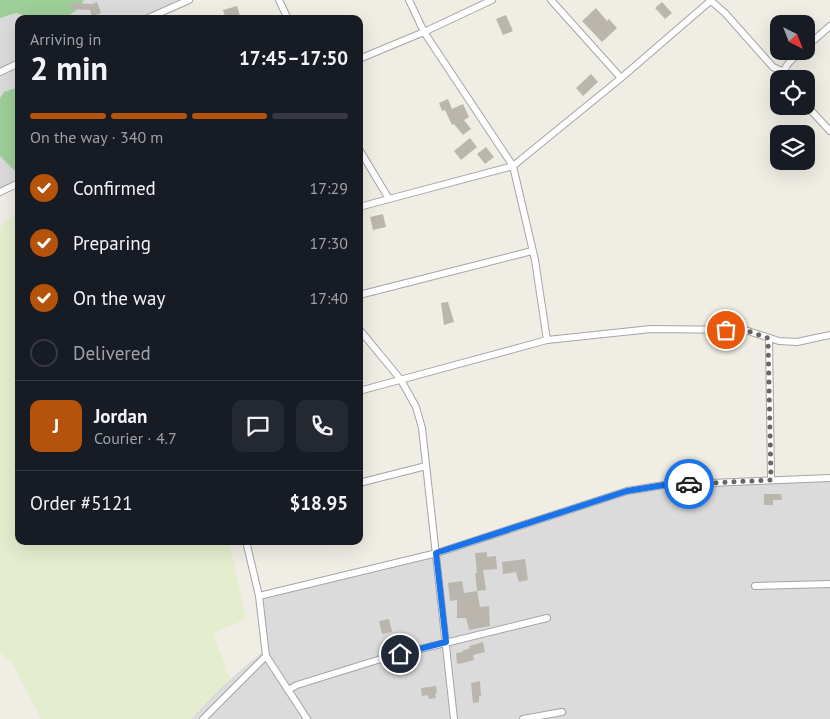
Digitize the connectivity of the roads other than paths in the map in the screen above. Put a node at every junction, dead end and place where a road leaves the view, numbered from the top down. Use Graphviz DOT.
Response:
graph roads {
  1 [pos="189,0"];
  2 [pos="279,0"];
  3 [pos="409,0"];
  4 [pos="492,0"];
  5 [pos="551,0"];
  6 [pos="710,0"];
  7 [pos="155,15"];
  8 [pos="286,15"];
  9 [pos="830,26"];
  10 [pos="424,32"];
  11 [pos="815,39"];
  12 [pos="363,57"];
  13 [pos="15,65"];
  14 [pos="777,70"];
  15 [pos="0,72"];
  16 [pos="621,78"];
  17 [pos="815,115"];
  18 [pos="830,131"];
  19 [pos="363,156"];
  20 [pos="513,166"];
  21 [pos="15,185"];
  22 [pos="0,192"];
  23 [pos="389,199"];
  24 [pos="363,206"];
  25 [pos="532,251"];
  26 [pos="363,294"];
  27 [pos="363,334"];
  28 [pos="830,335"];
  29 [pos="768,338"];
  30 [pos="548,340"];
  31 [pos="400,380"];
  32 [pos="363,389"];
  33 [pos="426,466"];
  34 [pos="830,478"];
  35 [pos="771,480"];
  36 [pos="363,482"];
  37 [pos="247,545"];
  38 [pos="436,553"];
  39 [pos="830,584"];
  40 [pos="755,586"];
  41 [pos="259,596"];
  42 [pos="547,618"];
  43 [pos="446,642"];
  44 [pos="266,656"];
  45 [pos="288,690"];
  46 [pos="562,712"];
  47 [pos="203,719"];
  48 [pos="307,719"];
  49 [pos="454,719"];
  50 [pos="523,719"];
  1 -- 7 [label="street"];
  2 -- 8 [label="street"];
  3 -- 10 [label="street"];
  4 -- 10 [label="street"];
  5 -- 16 [label="street"];
  6 -- 14 [label="street"];
  6 -- 16 [label="street"];
  9 -- 11 [label="street"];
  10 -- 12 [label="street"];
  10 -- 20 [label="street"];
  13 -- 15 [label="street"];
  16 -- 20 [label="street"];
  17 -- 18 [label="street"];
  19 -- 23 [label="street"];
  20 -- 23 [label="street"];
  20 -- 25 [label="street"];
  21 -- 22 [label="street"];
  23 -- 24 [label="street"];
  25 -- 26 [label="street"];
  25 -- 30 [label="street"];
  27 -- 31 [label="street"];
  28 -- 29 [label="street"];
  29 -- 30 [label="street"];
  29 -- 35 [label="street"];
  30 -- 31 [label="street"];
  31 -- 32 [label="street"];
  31 -- 33 [label="street"];
  33 -- 36 [label="street"];
  33 -- 38 [label="street"];
  34 -- 35 [label="street"];
  35 -- 38 [label="street"];
  37 -- 41 [label="street"];
  38 -- 41 [label="street"];
  38 -- 43 [label="street"];
  39 -- 40 [label="street"];
  41 -- 44 [label="street"];
  42 -- 43 [label="street"];
  43 -- 45 [label="street"];
  43 -- 49 [label="street"];
  44 -- 45 [label="street"];
  44 -- 47 [label="street"];
  45 -- 48 [label="street"];
  46 -- 50 [label="street"];
}
